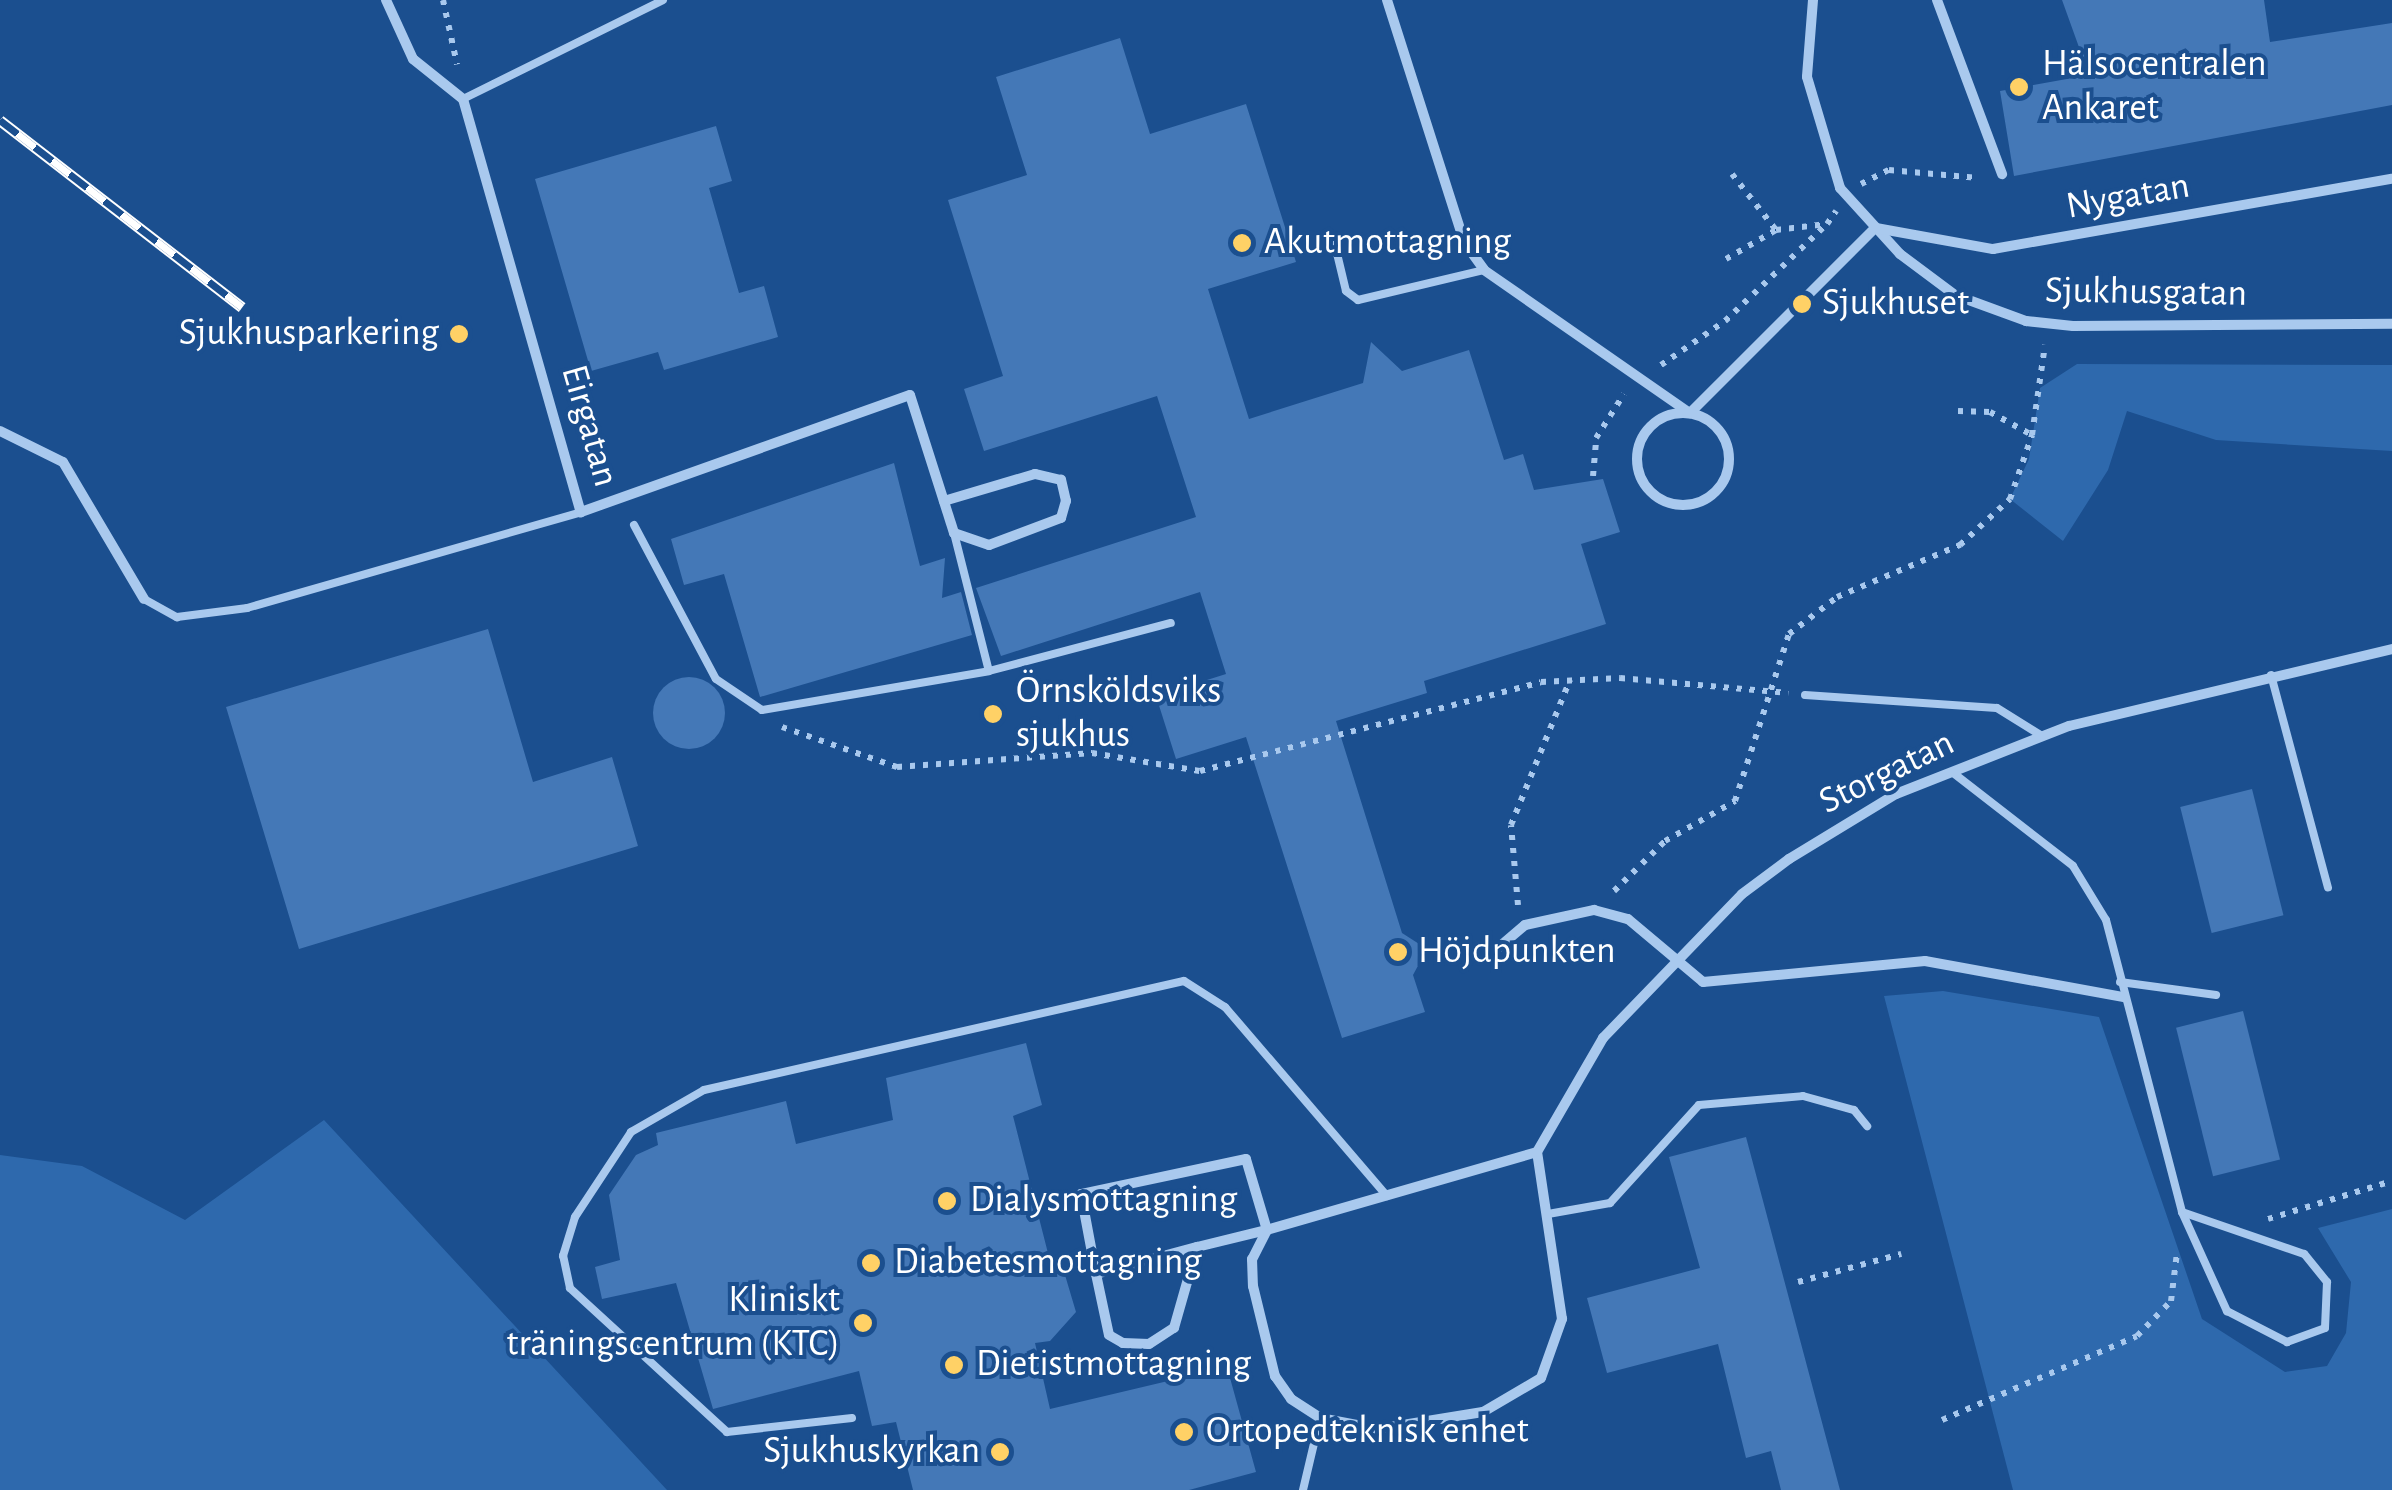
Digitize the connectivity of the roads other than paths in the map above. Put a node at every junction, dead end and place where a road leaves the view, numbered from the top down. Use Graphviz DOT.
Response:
graph roads {
  1 [pos="386,0"];
  2 [pos="663,0"];
  3 [pos="1387,0"];
  4 [pos="1813,0"];
  5 [pos="1938,0"];
  6 [pos="463,100"];
  7 [pos="2002,174"];
  8 [pos="2392,179"];
  9 [pos="1875,228"];
  10 [pos="1334,241"];
  11 [pos="1484,270"];
  12 [pos="2392,324"];
  13 [pos="1690,413"];
  14 [pos="0,431"];
  15 [pos="944,501"];
  16 [pos="581,512"];
  17 [pos="634,526"];
  18 [pos="954,533"];
  19 [pos="144,600"];
  20 [pos="1171,623"];
  21 [pos="2392,649"];
  22 [pos="989,670"];
  23 [pos="2270,675"];
  24 [pos="1805,695"];
  25 [pos="2042,736"];
  26 [pos="1952,772"];
  27 [pos="2328,888"];
  28 [pos="1492,954"];
  29 [pos="1674,960"];
  30 [pos="2120,982"];
  31 [pos="2216,994"];
  32 [pos="2124,997"];
  33 [pos="1867,1126"];
  34 [pos="1537,1152"];
  35 [pos="1388,1196"];
  36 [pos="2182,1212"];
  37 [pos="1548,1214"];
  38 [pos="1267,1230"];
  39 [pos="1196,1247"];
  40 [pos="1096,1274"];
  41 [pos="852,1418"];
  42 [pos="1320,1418"];
  43 [pos="1303,1490"];
  1 -- 6 [label="street"];
  2 -- 6 [label="lane"];
  3 -- 11 [label="street"];
  4 -- 9 [label="street, Sjukhusgatan"];
  5 -- 7 [label="street"];
  6 -- 16 [label="street, Eirgatan"];
  8 -- 9 [label="street, Nygatan"];
  9 -- 12 [label="street, Sjukhusgatan"];
  9 -- 13 [label="street"];
  10 -- 11 [label="lane"];
  11 -- 13 [label="street"];
  13 -- 13 [label="street"];
  14 -- 19 [label="street"];
  15 -- 16 [label="street, Eirgatan"];
  15 -- 18 [label="street, Eirgatan"];
  15 -- 18 [label="street"];
  16 -- 19 [label="lane"];
  17 -- 22 [label="lane"];
  18 -- 22 [label="lane"];
  20 -- 22 [label="lane"];
  21 -- 23 [label="street, Storgatan"];
  23 -- 25 [label="street, Storgatan"];
  23 -- 27 [label="lane"];
  24 -- 25 [label="lane"];
  25 -- 26 [label="street, Storgatan"];
  26 -- 29 [label="street, Storgatan"];
  26 -- 30 [label="lane"];
  28 -- 29 [label="street"];
  29 -- 32 [label="street"];
  29 -- 34 [label="street, Storgatan"];
  30 -- 31 [label="lane"];
  30 -- 32 [label="lane"];
  32 -- 36 [label="lane"];
  33 -- 37 [label="lane"];
  34 -- 35 [label="street"];
  34 -- 37 [label="street"];
  35 -- 38 [label="street"];
  35 -- 41 [label="lane"];
  36 -- 36 [label="lane"];
  37 -- 42 [label="street"];
  38 -- 39 [label="street"];
  38 -- 40 [label="street"];
  38 -- 42 [label="street"];
  39 -- 40 [label="street"];
  39 -- 40 [label="street"];
  42 -- 43 [label="lane"];
}
